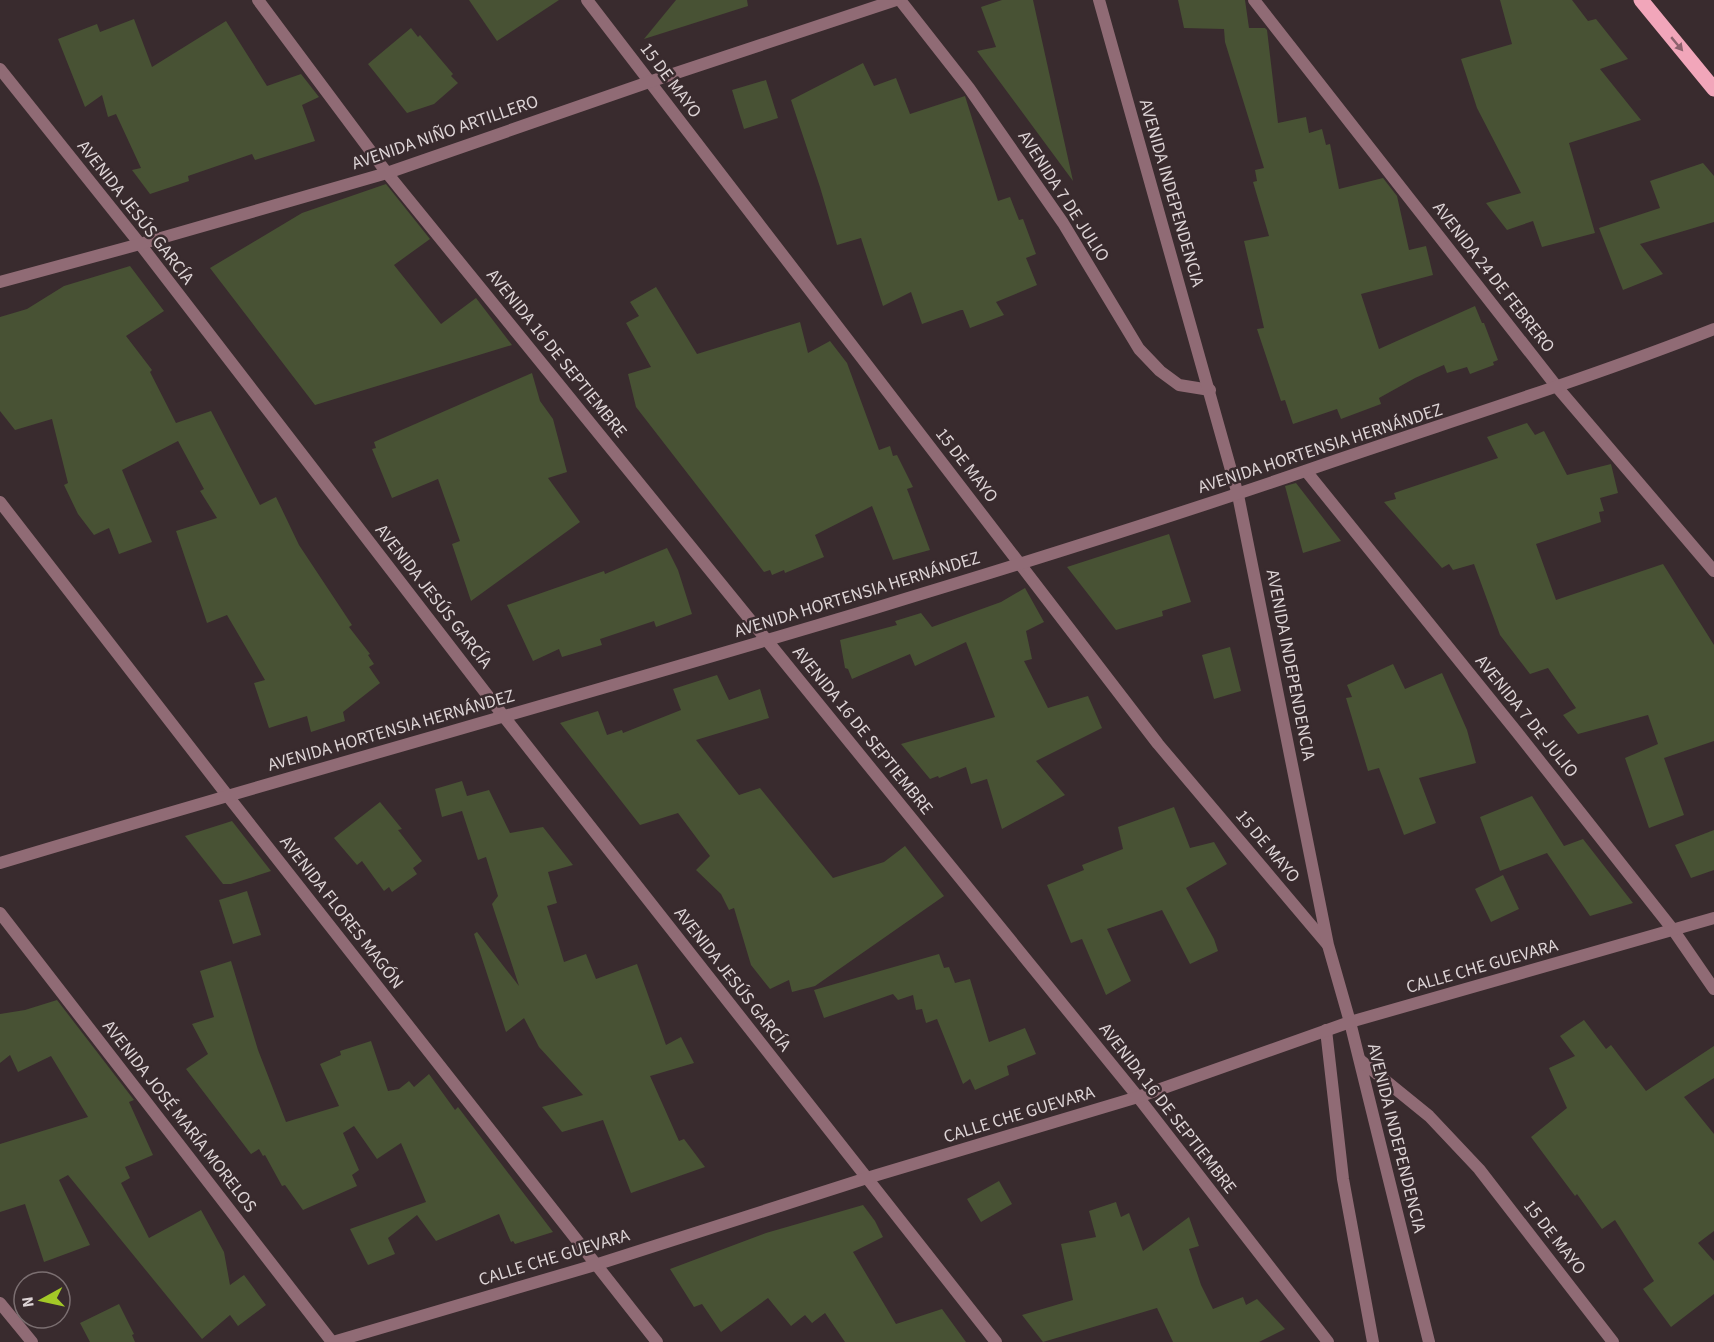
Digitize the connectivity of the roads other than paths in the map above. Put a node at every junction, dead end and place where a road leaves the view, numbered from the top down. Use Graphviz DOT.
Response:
graph roads {
  1 [pos="258,0"];
  2 [pos="587,0"];
  3 [pos="898,0"];
  4 [pos="1099,0"];
  5 [pos="1254,0"];
  6 [pos="1641,0"];
  7 [pos="0,69"];
  8 [pos="649,82"];
  9 [pos="1714,88"];
  10 [pos="387,173"];
  11 [pos="140,244"];
  12 [pos="0,282"];
  13 [pos="1714,329"];
  14 [pos="1557,387"];
  15 [pos="1210,390"];
  16 [pos="1306,471"];
  17 [pos="1238,495"];
  18 [pos="0,502"];
  19 [pos="1020,564"];
  20 [pos="1714,571"];
  21 [pos="768,640"];
  22 [pos="505,718"];
  23 [pos="227,795"];
  24 [pos="0,863"];
  25 [pos="0,913"];
  26 [pos="1714,918"];
  27 [pos="1674,931"];
  28 [pos="1328,945"];
  29 [pos="1714,989"];
  30 [pos="1350,1022"];
  31 [pos="1326,1030"];
  32 [pos="1360,1060"];
  33 [pos="1138,1097"];
  34 [pos="867,1178"];
  35 [pos="595,1264"];
  36 [pos="0,1303"];
  37 [pos="32,1342"];
  38 [pos="333,1342"];
  39 [pos="657,1342"];
  40 [pos="996,1342"];
  41 [pos="1328,1342"];
  42 [pos="1372,1342"];
  43 [pos="1429,1342"];
  44 [pos="1613,1342"];
  1 -- 10 [label="street, AVENIDA 16 DE SEPTIEMBRE"];
  2 -- 8 [label="street, 15 DE MAYO"];
  3 -- 8 [label="street, AVENIDA NIÑO ARTILLERO"];
  3 -- 15 [label="street, AVENIDA 7 DE JULIO"];
  4 -- 15 [label="street, AVENIDA INDEPENDENCIA"];
  5 -- 14 [label="street, AVENIDA 24 DE FEBRERO"];
  6 -- 9 [label="main road, one-way"];
  7 -- 11 [label="street, AVENIDA JESÚS GARCÍA"];
  8 -- 10 [label="street, AVENIDA NIÑO ARTILLERO"];
  8 -- 19 [label="street, 15 DE MAYO"];
  10 -- 11 [label="street, AVENIDA NIÑO ARTILLERO"];
  10 -- 21 [label="street, AVENIDA 16 DE SEPTIEMBRE"];
  11 -- 12 [label="street, AVENIDA NIÑO ARTILLERO"];
  11 -- 22 [label="street, AVENIDA JESÚS GARCÍA"];
  13 -- 14 [label="street, AVENIDA HORTENSIA HERNÁNDEZ"];
  14 -- 16 [label="street, AVENIDA HORTENSIA HERNÁNDEZ"];
  14 -- 20 [label="street, AVENIDA 24 DE FEBRERO"];
  15 -- 17 [label="street, AVENIDA INDEPENDENCIA"];
  16 -- 17 [label="street, AVENIDA HORTENSIA HERNÁNDEZ"];
  16 -- 27 [label="street, AVENIDA 7 DE JULIO"];
  17 -- 19 [label="street, AVENIDA HORTENSIA HERNÁNDEZ"];
  17 -- 28 [label="street, AVENIDA INDEPENDENCIA"];
  18 -- 23 [label="street, AVENIDA FLORES MAGÓN"];
  19 -- 21 [label="street, AVENIDA HORTENSIA HERNÁNDEZ"];
  19 -- 28 [label="street, 15 DE MAYO"];
  21 -- 22 [label="street, AVENIDA HORTENSIA HERNÁNDEZ"];
  21 -- 33 [label="street, AVENIDA 16 DE SEPTIEMBRE"];
  22 -- 23 [label="street, AVENIDA HORTENSIA HERNÁNDEZ"];
  22 -- 34 [label="street, AVENIDA JESÚS GARCÍA"];
  23 -- 24 [label="street, AVENIDA HORTENSIA HERNÁNDEZ"];
  23 -- 35 [label="street, AVENIDA FLORES MAGÓN"];
  25 -- 38 [label="street, AVENIDA JOSÉ MARÍA MORELOS"];
  26 -- 27 [label="street, CALLE CHE GUEVARA"];
  27 -- 29 [label="street, AVENIDA 7 DE JULIO"];
  27 -- 30 [label="street, CALLE CHE GUEVARA"];
  28 -- 30 [label="street, AVENIDA INDEPENDENCIA"];
  30 -- 31 [label="street, CALLE CHE GUEVARA"];
  30 -- 32 [label="street, AVENIDA INDEPENDENCIA"];
  31 -- 33 [label="street, CALLE CHE GUEVARA"];
  31 -- 42 [label="street"];
  32 -- 43 [label="street, AVENIDA INDEPENDENCIA"];
  32 -- 44 [label="street, 15 DE MAYO"];
  33 -- 34 [label="street, CALLE CHE GUEVARA"];
  33 -- 41 [label="street, AVENIDA 16 DE SEPTIEMBRE"];
  34 -- 35 [label="street, CALLE CHE GUEVARA"];
  34 -- 40 [label="street, AVENIDA JESÚS GARCÍA"];
  35 -- 38 [label="street, CALLE CHE GUEVARA"];
  35 -- 39 [label="street, AVENIDA FLORES MAGÓN"];
  36 -- 37 [label="street"];
}
